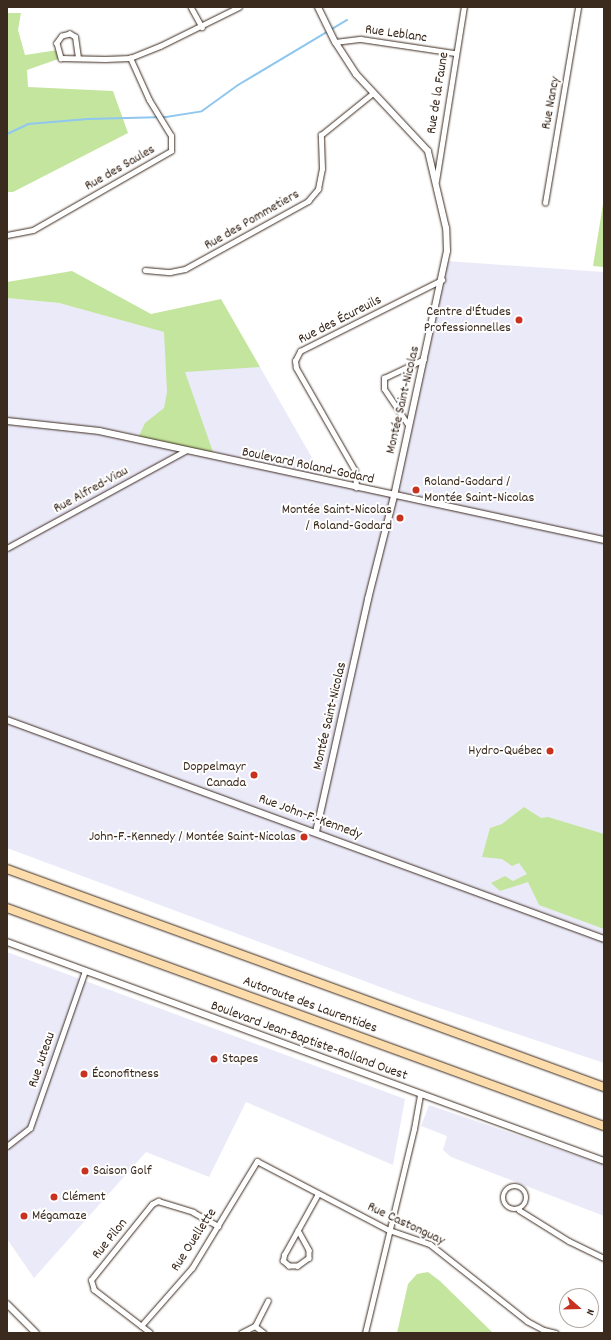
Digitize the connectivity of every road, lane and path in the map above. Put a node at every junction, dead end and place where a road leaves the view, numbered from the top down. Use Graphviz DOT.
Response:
graph roads {
  1 [pos="190,7"];
  2 [pos="239,7"];
  3 [pos="318,7"];
  4 [pos="464,7"];
  5 [pos="578,7"];
  6 [pos="202,27"];
  7 [pos="335,42"];
  8 [pos="455,53"];
  9 [pos="78,58"];
  10 [pos="130,58"];
  11 [pos="373,93"];
  12 [pos="436,183"];
  13 [pos="545,203"];
  14 [pos="7,235"];
  15 [pos="145,270"];
  16 [pos="442,280"];
  17 [pos="424,359"];
  18 [pos="7,421"];
  19 [pos="408,425"];
  20 [pos="185,451"];
  21 [pos="356,488"];
  22 [pos="394,496"];
  23 [pos="604,540"];
  24 [pos="7,548"];
  25 [pos="7,720"];
  26 [pos="316,832"];
  27 [pos="7,869"];
  28 [pos="7,908"];
  29 [pos="604,939"];
  30 [pos="7,942"];
  31 [pos="85,971"];
  32 [pos="604,1087"];
  33 [pos="420,1094"];
  34 [pos="604,1126"];
  35 [pos="7,1146"];
  36 [pos="257,1161"];
  37 [pos="604,1161"];
  38 [pos="318,1194"];
  39 [pos="519,1210"];
  40 [pos="218,1226"];
  41 [pos="298,1230"];
  42 [pos="389,1230"];
  43 [pos="604,1258"];
  44 [pos="268,1301"];
  45 [pos="7,1304"];
  46 [pos="141,1326"];
  47 [pos="255,1326"];
  48 [pos="36,1333"];
  49 [pos="150,1333"];
  50 [pos="240,1333"];
  51 [pos="264,1333"];
  52 [pos="365,1333"];
  53 [pos="556,1333"];
  1 -- 6 [label="street"];
  2 -- 6 [label="street"];
  3 -- 7 [label="street, Montée Saint-Nicolas"];
  4 -- 8 [label="street, Rue de la Faune"];
  5 -- 13 [label="street, Rue Nancy"];
  6 -- 10 [label="street"];
  7 -- 8 [label="street, Rue Leblanc"];
  7 -- 11 [label="street, Montée Saint-Nicolas"];
  8 -- 12 [label="street, Rue de la Faune"];
  9 -- 9 [label="street"];
  9 -- 10 [label="street"];
  10 -- 14 [label="street, Rue des Saules"];
  11 -- 12 [label="street, Montée Saint-Nicolas"];
  11 -- 15 [label="street, Rue des Pommetiers"];
  12 -- 16 [label="street, Montée Saint-Nicolas"];
  16 -- 17 [label="street, Montée Saint-Nicolas"];
  16 -- 21 [label="street, Rue des Écureuils"];
  17 -- 19 [label="street, Montée Saint-Nicolas"];
  17 -- 19 [label="street"];
  18 -- 20 [label="street, Boulevard Roland-Godard"];
  19 -- 22 [label="street, Montée Saint-Nicolas"];
  20 -- 21 [label="street, Boulevard Roland-Godard"];
  20 -- 24 [label="street, Rue Alfred-Viau"];
  21 -- 22 [label="street, Boulevard Roland-Godard"];
  22 -- 23 [label="street, Boulevard Roland-Godard"];
  22 -- 26 [label="street, Montée Saint-Nicolas"];
  25 -- 26 [label="street, Rue John-F.-Kennedy"];
  26 -- 29 [label="street, Rue John-F.-Kennedy"];
  27 -- 32 [label="highway, Autoroute des Laurentides"];
  28 -- 34 [label="highway, Autoroute des Laurentides"];
  30 -- 31 [label="street, Boulevard Jean-Baptiste-Rolland Ouest"];
  31 -- 33 [label="street, Boulevard Jean-Baptiste-Rolland Ouest"];
  31 -- 35 [label="street, Rue Juteau"];
  33 -- 37 [label="street, Boulevard Jean-Baptiste-Rolland Ouest"];
  33 -- 42 [label="street"];
  36 -- 38 [label="street, Rue Castonguay"];
  36 -- 40 [label="street, Rue Ouellette"];
  38 -- 41 [label="street"];
  38 -- 42 [label="street, Rue Castonguay"];
  39 -- 39 [label="street"];
  39 -- 43 [label="street"];
  40 -- 46 [label="street, Rue Ouellette"];
  40 -- 46 [label="street, Rue Pilon"];
  41 -- 41 [label="street"];
  42 -- 52 [label="street"];
  42 -- 53 [label="street, Rue Castonguay"];
  44 -- 47 [label="street"];
  45 -- 48 [label="street"];
  46 -- 49 [label="street, Rue Pilon"];
  47 -- 50 [label="street"];
  47 -- 51 [label="street"];
}
